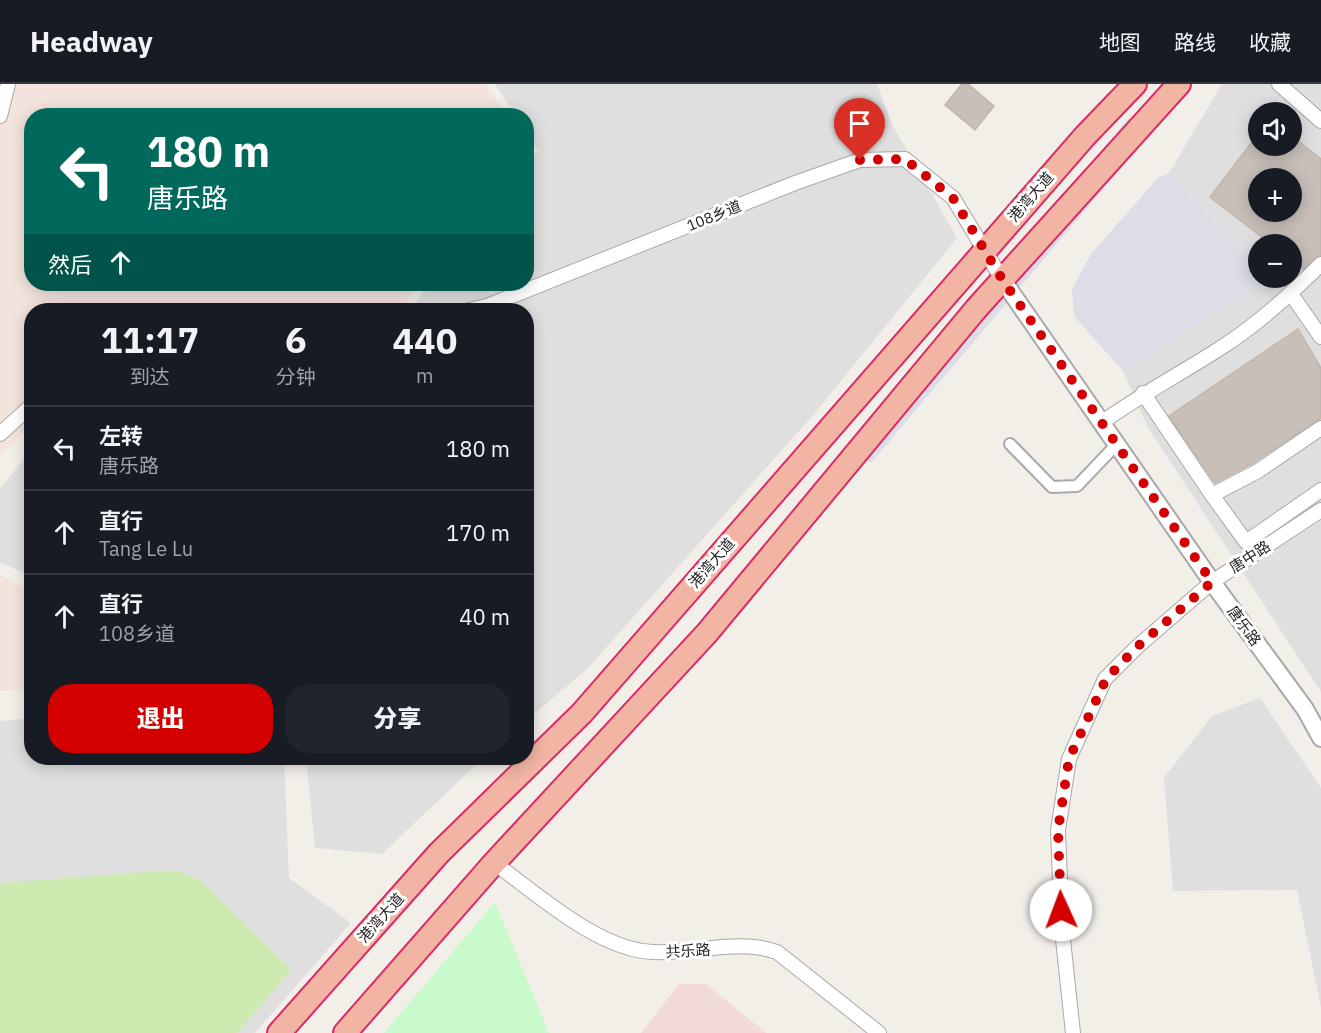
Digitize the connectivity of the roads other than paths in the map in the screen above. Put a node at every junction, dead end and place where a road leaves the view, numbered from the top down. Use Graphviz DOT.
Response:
graph roads {
  1 [pos="8,84"];
  2 [pos="1135,84"];
  3 [pos="1179,84"];
  4 [pos="1279,84"];
  5 [pos="0,116"];
  6 [pos="1321,121"];
  7 [pos="985,250"];
  8 [pos="1321,264"];
  9 [pos="1002,279"];
  10 [pos="534,287"];
  11 [pos="525,291"];
  12 [pos="1291,294"];
  13 [pos="495,303"];
  14 [pos="1321,338"];
  15 [pos="1143,393"];
  16 [pos="24,412"];
  17 [pos="1101,423"];
  18 [pos="1321,428"];
  19 [pos="0,434"];
  20 [pos="1010,444"];
  21 [pos="1117,444"];
  22 [pos="1321,490"];
  23 [pos="1212,495"];
  24 [pos="1321,510"];
  25 [pos="1212,582"];
  26 [pos="1321,738"];
  27 [pos="534,760"];
  28 [pos="529,765"];
  29 [pos="494,863"];
  30 [pos="279,1033"];
  31 [pos="345,1033"];
  32 [pos="879,1033"];
  33 [pos="1073,1033"];
  1 -- 5 [label="street"];
  2 -- 7 [label="highway, 港湾大道"];
  3 -- 9 [label="highway, 港湾大道"];
  4 -- 6 [label="street"];
  7 -- 9 [label="street, 108乡道"];
  7 -- 10 [label="street, 108乡道"];
  7 -- 27 [label="highway, 港湾大道"];
  8 -- 12 [label="street"];
  9 -- 17 [label="street, 唐乐路"];
  9 -- 29 [label="highway, 港湾大道"];
  11 -- 13 [label="street, 108乡道"];
  12 -- 14 [label="street"];
  12 -- 15 [label="street"];
  15 -- 17 [label="street"];
  15 -- 23 [label="street"];
  16 -- 19 [label="street"];
  17 -- 21 [label="street, 唐乐路"];
  18 -- 23 [label="street"];
  20 -- 21 [label="street"];
  21 -- 25 [label="street, 唐乐路"];
  22 -- 23 [label="street"];
  24 -- 25 [label="street, 唐中路"];
  25 -- 26 [label="street, 唐乐路"];
  25 -- 33 [label="street, 唐中路"];
  28 -- 30 [label="highway, 港湾大道"];
  29 -- 31 [label="highway, 港湾大道"];
  29 -- 32 [label="street, 共乐路"];
}
